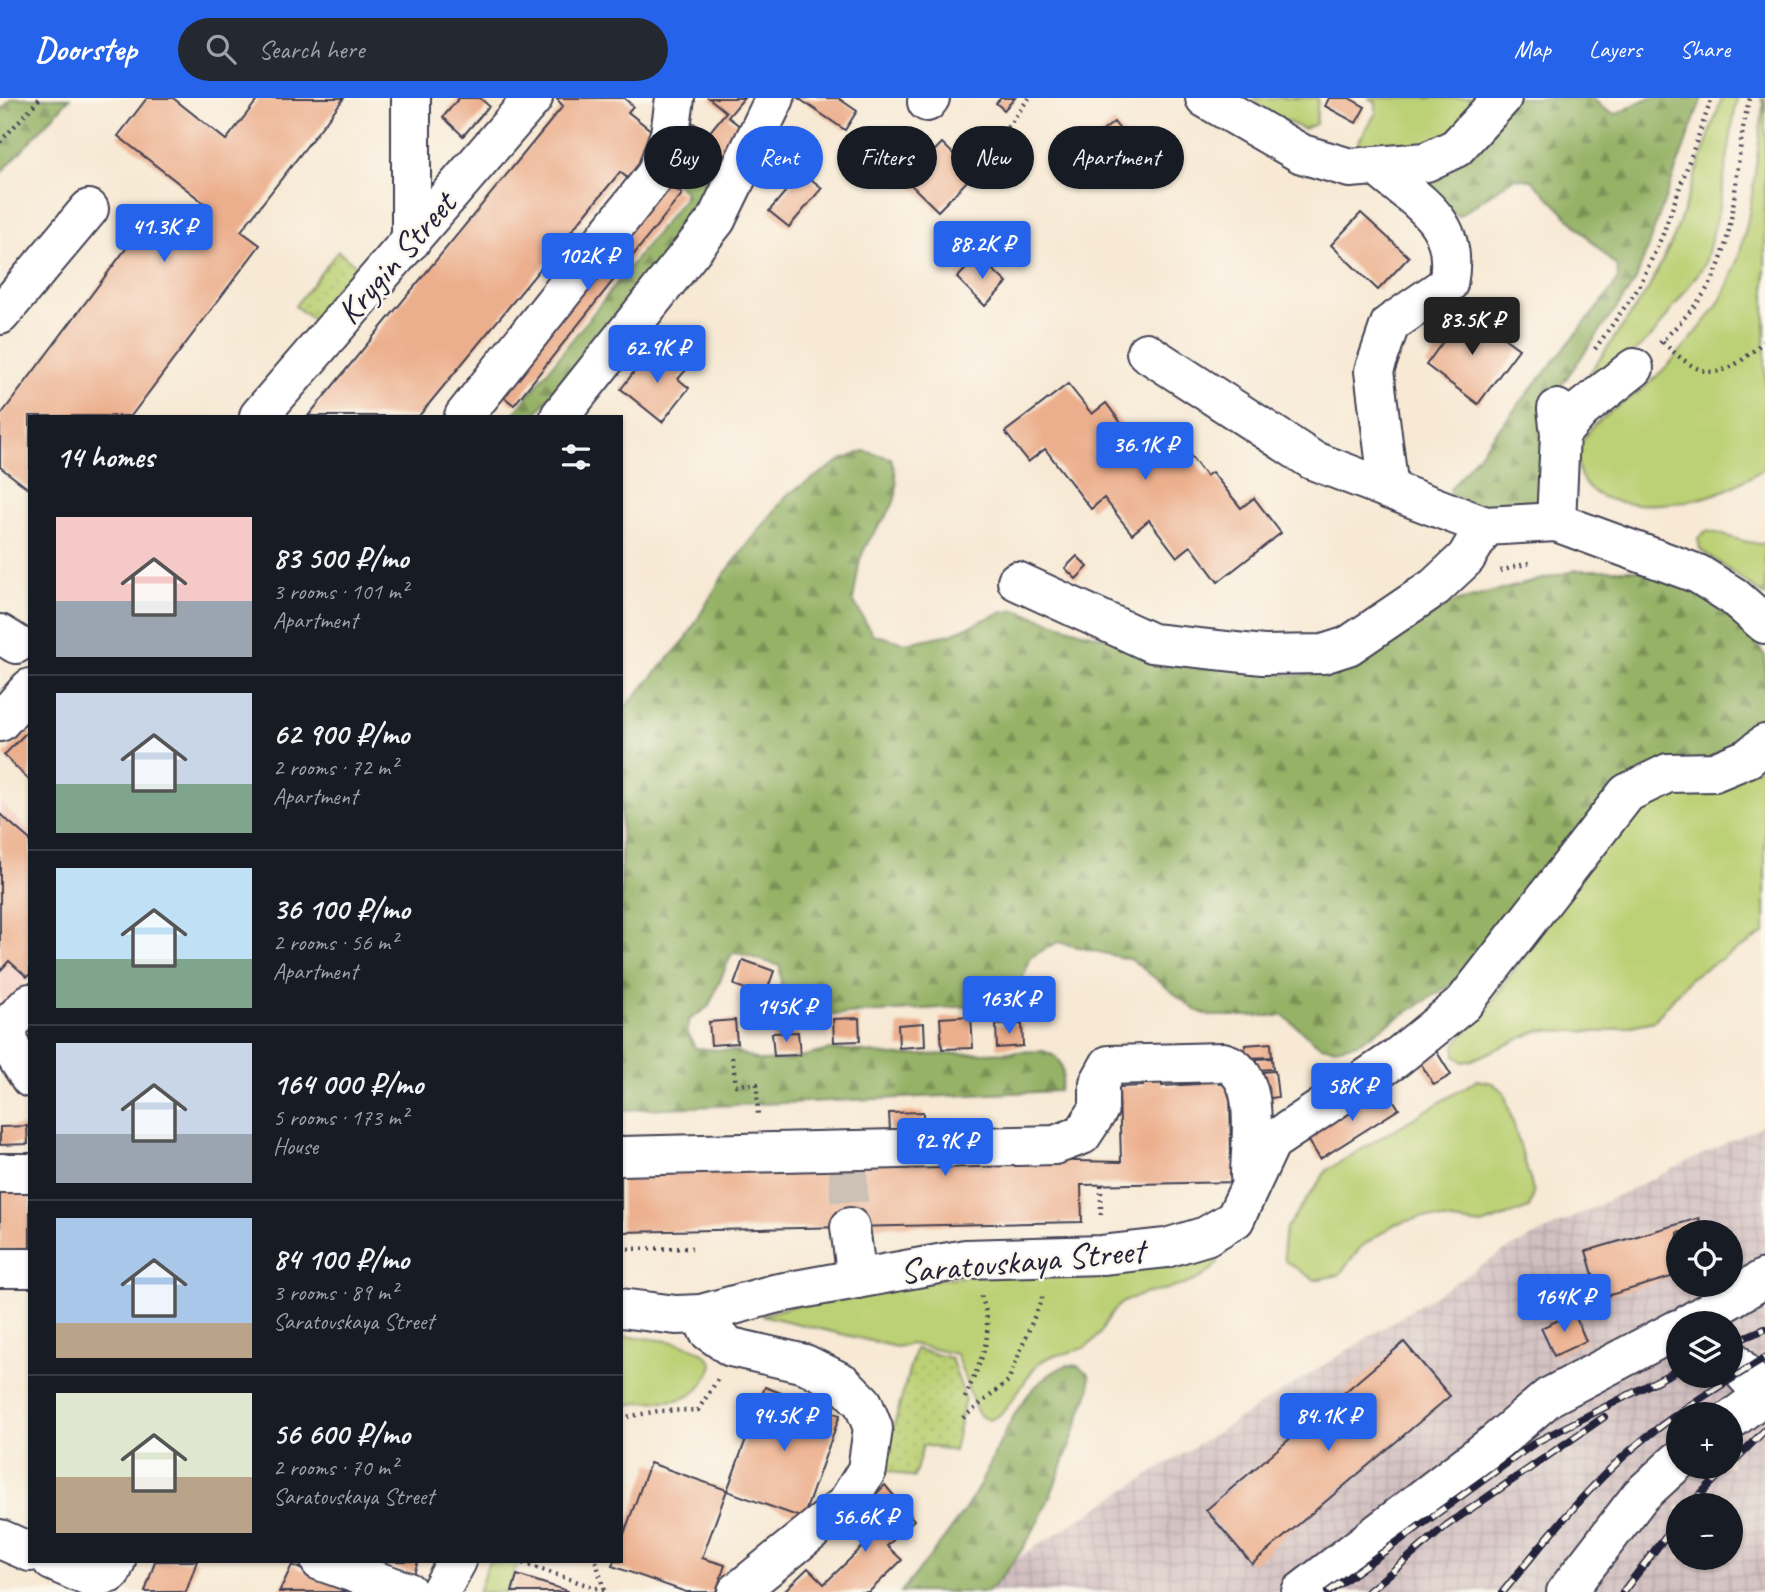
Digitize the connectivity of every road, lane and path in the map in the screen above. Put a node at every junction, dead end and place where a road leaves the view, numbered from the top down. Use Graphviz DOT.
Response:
graph roads {
  1 [pos="40,98"];
  2 [pos="411,98"];
  3 [pos="533,98"];
  4 [pos="675,98"];
  5 [pos="775,98"];
  6 [pos="1028,98"];
  7 [pos="1205,98"];
  8 [pos="1502,98"];
  9 [pos="1712,98"];
  10 [pos="1750,98"];
  11 [pos="1008,126"];
  12 [pos="0,142"];
  13 [pos="1376,166"];
  14 [pos="89,209"];
  15 [pos="411,241"];
  16 [pos="0,315"];
  17 [pos="1765,340"];
  18 [pos="1662,341"];
  19 [pos="1146,352"];
  20 [pos="1591,355"];
  21 [pos="1634,368"];
  22 [pos="260,415"];
  23 [pos="465,415"];
  24 [pos="561,415"];
  25 [pos="1389,490"];
  26 [pos="1556,522"];
  27 [pos="1485,526"];
  28 [pos="1540,561"];
  29 [pos="1497,572"];
  30 [pos="1017,580"];
  31 [pos="1765,624"];
  32 [pos="28,690"];
  33 [pos="0,722"];
  34 [pos="1765,744"];
  35 [pos="12,1021"];
  36 [pos="732,1057"];
  37 [pos="28,1075"];
  38 [pos="759,1151"];
  39 [pos="623,1156"];
  40 [pos="28,1172"];
  41 [pos="0,1173"];
  42 [pos="1250,1190"];
  43 [pos="850,1227"];
  44 [pos="692,1248"];
  45 [pos="623,1249"];
  46 [pos="1060,1257"];
  47 [pos="966,1259"];
  48 [pos="0,1268"];
  49 [pos="28,1268"];
  50 [pos="1765,1278"];
  51 [pos="857,1279"];
  52 [pos="623,1308"];
  53 [pos="1712,1311"];
  54 [pos="701,1314"];
  55 [pos="1666,1337"];
  56 [pos="1743,1372"];
  57 [pos="720,1376"];
  58 [pos="1765,1395"];
  59 [pos="965,1398"];
  60 [pos="1743,1411"];
  61 [pos="623,1417"];
  62 [pos="963,1418"];
  63 [pos="1666,1472"];
  64 [pos="0,1539"];
  65 [pos="28,1551"];
  66 [pos="57,1563"];
  67 [pos="115,1563"];
  68 [pos="326,1563"];
  69 [pos="456,1563"];
  70 [pos="522,1563"];
  71 [pos="597,1563"];
  72 [pos="408,1592"];
  73 [pos="440,1592"];
  74 [pos="605,1592"];
  75 [pos="737,1592"];
  76 [pos="1301,1592"];
  77 [pos="1566,1592"];
  1 -- 12 [label="path"];
  2 -- 15 [label="street"];
  3 -- 15 [label="street, Krygin Street"];
  4 -- 23 [label="street"];
  5 -- 24 [label="street"];
  6 -- 11 [label="path"];
  7 -- 13 [label="street"];
  8 -- 13 [label="street"];
  9 -- 20 [label="path"];
  10 -- 18 [label="path"];
  13 -- 25 [label="street"];
  14 -- 16 [label="street"];
  15 -- 22 [label="street, Krygin Street"];
  17 -- 18 [label="path"];
  18 -- 21 [label="path"];
  19 -- 25 [label="street"];
  21 -- 26 [label="street"];
  25 -- 27 [label="street"];
  26 -- 27 [label="street"];
  26 -- 31 [label="street"];
  27 -- 30 [label="street"];
  28 -- 29 [label="path"];
  32 -- 33 [label="street"];
  34 -- 42 [label="street, Saratovskaya Street"];
  35 -- 37 [label="street"];
  36 -- 38 [label="path"];
  38 -- 39 [label="street"];
  38 -- 42 [label="street"];
  40 -- 41 [label="street"];
  42 -- 46 [label="street, Saratovskaya Street"];
  43 -- 51 [label="street"];
  44 -- 45 [label="path"];
  46 -- 47 [label="street, Saratovskaya Street"];
  46 -- 62 [label="path"];
  47 -- 51 [label="street, Saratovskaya Street"];
  47 -- 59 [label="path"];
  48 -- 49 [label="street"];
  50 -- 53 [label="street"];
  51 -- 54 [label="street, Saratovskaya Street"];
  52 -- 54 [label="street, Saratovskaya Street"];
  54 -- 75 [label="street"];
  55 -- 76 [label="street"];
  56 -- 58 [label="street"];
  57 -- 61 [label="path"];
  58 -- 60 [label="street"];
  63 -- 77 [label="street"];
  64 -- 65 [label="street"];
  66 -- 67 [label="street"];
  68 -- 72 [label="street"];
  69 -- 73 [label="street"];
  70 -- 74 [label="path"];
  71 -- 74 [label="path"];
}
